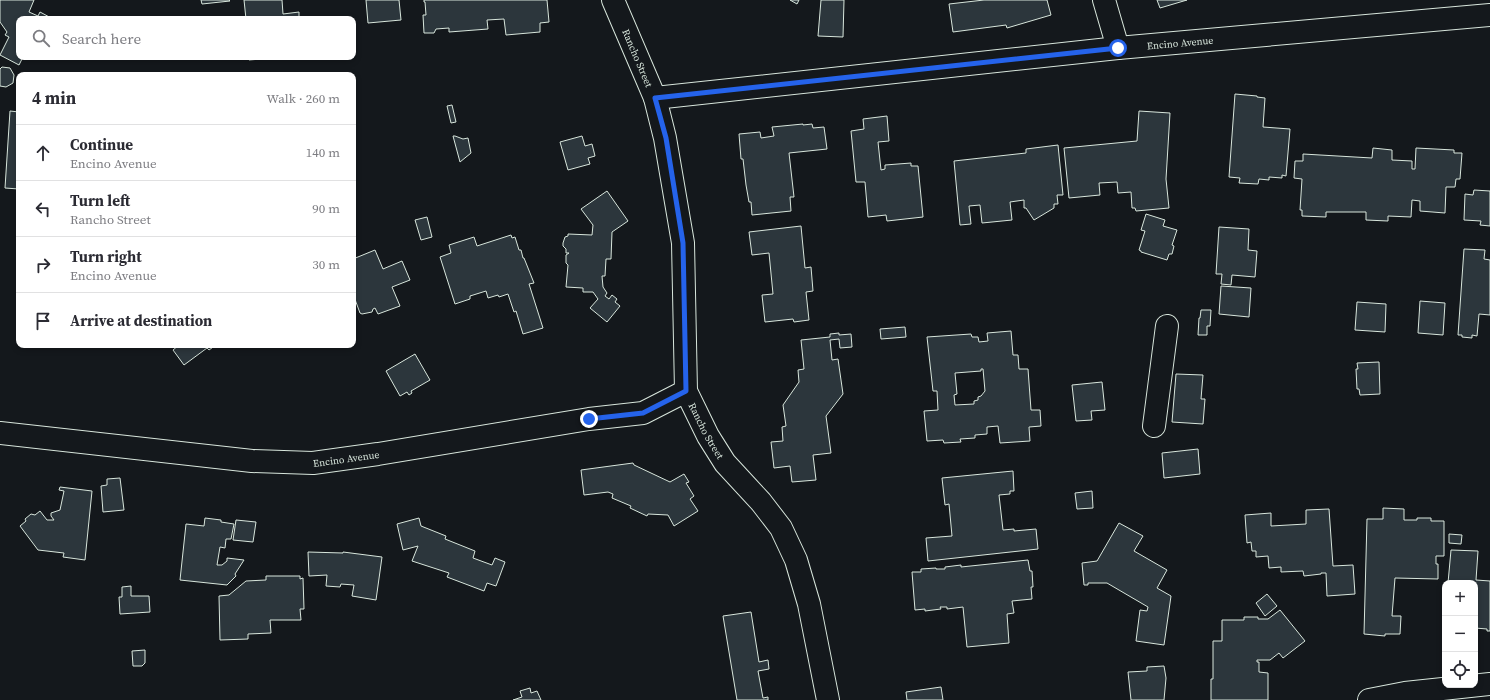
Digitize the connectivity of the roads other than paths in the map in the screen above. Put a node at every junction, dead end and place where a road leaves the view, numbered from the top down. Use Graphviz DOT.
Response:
graph roads {
  1 [pos="613,0"];
  2 [pos="1104,0"];
  3 [pos="1490,14"];
  4 [pos="1118,48"];
  5 [pos="655,98"];
  6 [pos="1167,326"];
  7 [pos="686,391"];
  8 [pos="1154,426"];
  9 [pos="0,433"];
  10 [pos="1490,684"];
  11 [pos="828,700"];
  12 [pos="1369,700"];
  1 -- 5 [label="street, Rancho Street"];
  2 -- 4 [label="street"];
  3 -- 4 [label="street, Encino Avenue"];
  4 -- 5 [label="street, Encino Avenue"];
  5 -- 7 [label="street, Rancho Street"];
  6 -- 8 [label="street"];
  7 -- 9 [label="street, Encino Avenue"];
  7 -- 11 [label="street, Rancho Street"];
  10 -- 12 [label="street"];
}
